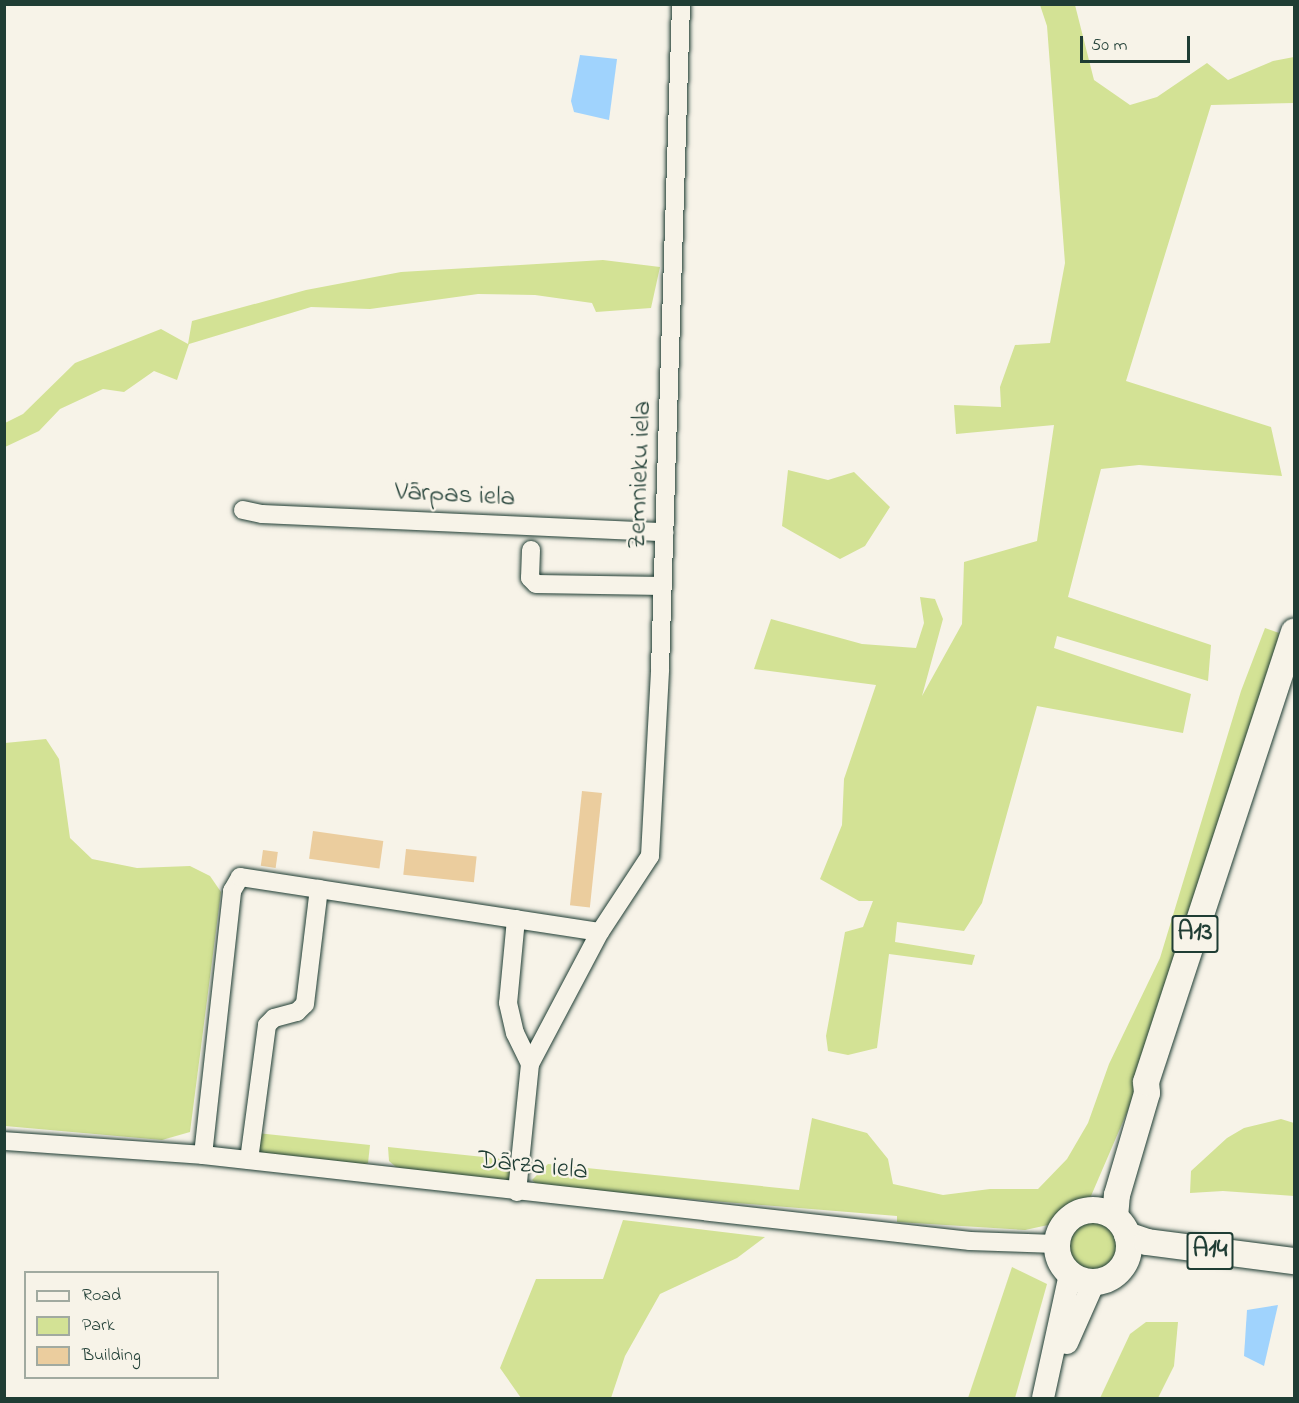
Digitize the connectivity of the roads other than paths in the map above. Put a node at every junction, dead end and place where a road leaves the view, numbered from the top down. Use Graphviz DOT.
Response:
graph roads {
  1 [pos="681,4"];
  2 [pos="243,510"];
  3 [pos="665,532"];
  4 [pos="531,550"];
  5 [pos="663,586"];
  6 [pos="1294,632"];
  7 [pos="319,889"];
  8 [pos="516,919"];
  9 [pos="600,932"];
  10 [pos="530,1064"];
  11 [pos="4,1141"];
  12 [pos="203,1155"];
  13 [pos="249,1160"];
  14 [pos="517,1192"];
  15 [pos="1115,1230"];
  16 [pos="1056,1244"];
  17 [pos="1294,1261"];
  18 [pos="1294,1269"];
  19 [pos="1082,1278"];
  20 [pos="1046,1390"];
  1 -- 3 [label="street, Zemnieku iela"];
  2 -- 3 [label="street, Vārpas iela"];
  3 -- 5 [label="street, Zemnieku iela"];
  4 -- 5 [label="street"];
  5 -- 9 [label="street, Zemnieku iela"];
  6 -- 15 [label="highway, A13"];
  7 -- 8 [label="street"];
  7 -- 12 [label="street"];
  7 -- 13 [label="street"];
  8 -- 9 [label="street"];
  8 -- 10 [label="street"];
  9 -- 10 [label="street, Zemnieku iela"];
  10 -- 14 [label="street"];
  11 -- 12 [label="street, Dārza iela"];
  12 -- 13 [label="street, Dārza iela"];
  13 -- 14 [label="street, Dārza iela"];
  14 -- 16 [label="street, Dārza iela"];
  15 -- 16 [label="highway"];
  15 -- 17 [label="highway, A14"];
  15 -- 18 [label="highway, A14"];
  15 -- 19 [label="highway, A13"];
  16 -- 19 [label="highway"];
  19 -- 20 [label="main road"];
}
